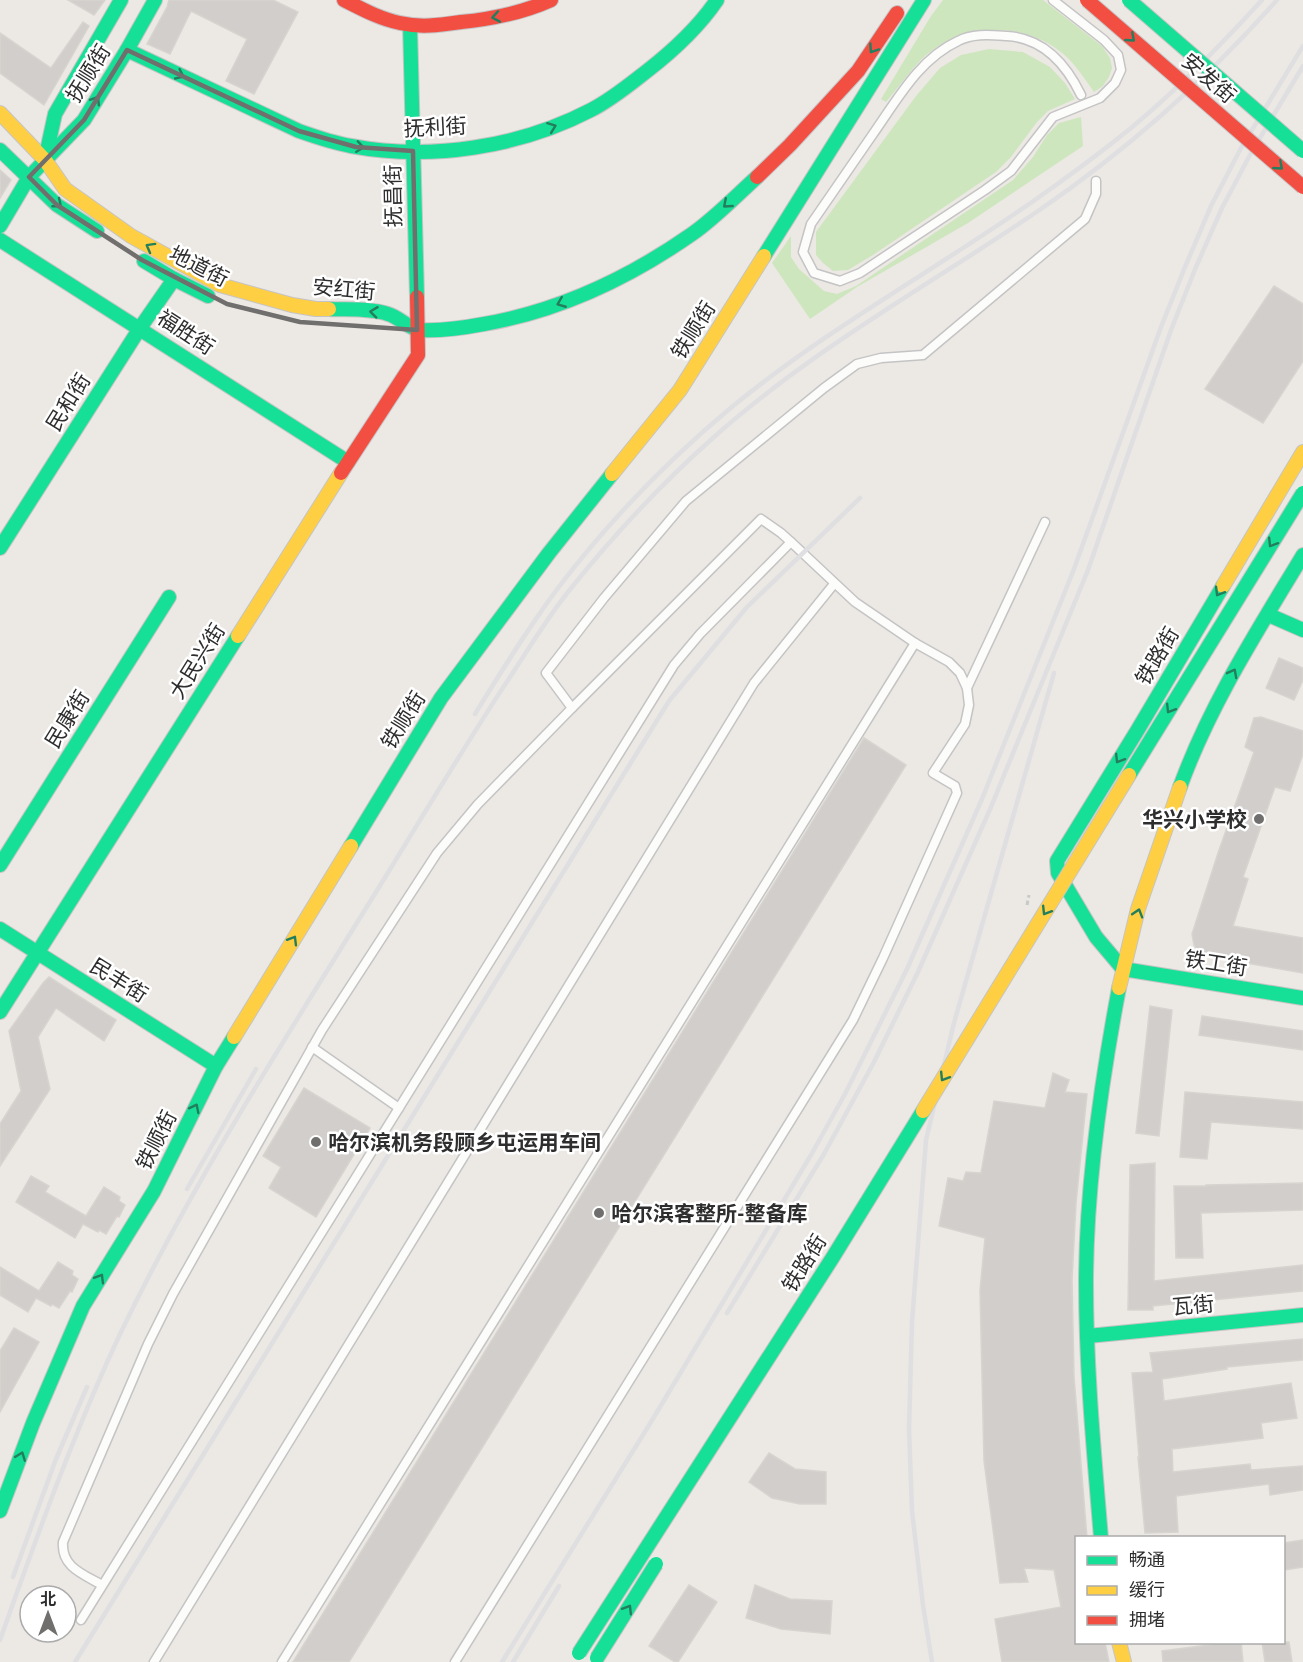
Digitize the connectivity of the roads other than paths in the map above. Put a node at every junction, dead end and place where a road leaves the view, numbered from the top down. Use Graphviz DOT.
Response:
graph roads {
  1 [pos="121,0"];
  2 [pos="155,0"];
  3 [pos="344,0"];
  4 [pos="551,0"];
  5 [pos="717,0"];
  6 [pos="904,0"];
  7 [pos="924,0"];
  8 [pos="1053,0"];
  9 [pos="1087,0"];
  10 [pos="1129,0"];
  11 [pos="410,26"];
  12 [pos="127,50"];
  13 [pos="1081,95"];
  14 [pos="74,110"];
  15 [pos="0,113"];
  16 [pos="0,150"];
  17 [pos="413,151"];
  18 [pos="1303,151"];
  19 [pos="45,160"];
  20 [pos="29,177"];
  21 [pos="1096,181"];
  22 [pos="1303,187"];
  23 [pos="0,226"];
  24 [pos="104,235"];
  25 [pos="0,240"];
  26 [pos="132,254"];
  27 [pos="174,279"];
  28 [pos="216,300"];
  29 [pos="140,328"];
  30 [pos="390,328"];
  31 [pos="417,330"];
  32 [pos="1303,452"];
  33 [pos="348,462"];
  34 [pos="1303,493"];
  35 [pos="1303,517"];
  36 [pos="1045,522"];
  37 [pos="791,543"];
  38 [pos="0,548"];
  39 [pos="1303,555"];
  40 [pos="834,584"];
  41 [pos="169,597"];
  42 [pos="1271,616"];
  43 [pos="1234,630"];
  44 [pos="1303,630"];
  45 [pos="915,643"];
  46 [pos="967,688"];
  47 [pos="572,708"];
  48 [pos="0,865"];
  49 [pos="1079,886"];
  50 [pos="1066,906"];
  51 [pos="0,929"];
  52 [pos="37,953"];
  53 [pos="1123,969"];
  54 [pos="1303,998"];
  55 [pos="0,1012"];
  56 [pos="312,1047"];
  57 [pos="216,1066"];
  58 [pos="954,1086"];
  59 [pos="399,1107"];
  60 [pos="1303,1315"];
  61 [pos="1088,1336"];
  62 [pos="791,1347"];
  63 [pos="0,1511"];
  64 [pos="1101,1536"];
  65 [pos="666,1548"];
  66 [pos="102,1585"];
  67 [pos="81,1620"];
  68 [pos="1120,1644"];
  69 [pos="577,1657"];
  70 [pos="596,1660"];
  71 [pos="154,1662"];
  72 [pos="282,1662"];
  73 [pos="454,1662"];
  74 [pos="1124,1662"];
  1 -- 19 [label="main road, 抚顺街"];
  2 -- 12 [label="main road, 抚顺街"];
  3 -- 11 [label="main road"];
  4 -- 11 [label="main road, one-way"];
  17 -- 5 [label="main road, 抚利街, one-way"];
  6 -- 31 [label="main road, one-way"];
  57 -- 7 [label="main road, 铁顺街, one-way"];
  8 -- 13 [label="lane"];
  9 -- 22 [label="main road, 安发街, one-way, bridge"];
  10 -- 18 [label="main road, 安发街, bridge"];
  11 -- 17 [label="main road, 抚昌街"];
  12 -- 17 [label="main road, 抚利街, one-way"];
  19 -- 12 [label="main road, 抚顺街, one-way"];
  14 -- 19 [label="main road, 抚顺街"];
  15 -- 19 [label="main road, 安红街"];
  16 -- 20 [label="main road"];
  17 -- 31 [label="main road, 抚昌街"];
  19 -- 20 [label="main road"];
  31 -- 19 [label="main road, 安红街, one-way"];
  20 -- 23 [label="main road"];
  20 -- 24 [label="main road, one-way"];
  21 -- 47 [label="lane"];
  25 -- 29 [label="main road, 福胜街"];
  26 -- 27 [label="main road, 地道街"];
  27 -- 28 [label="main road, 地道街"];
  27 -- 29 [label="main road, 民和街"];
  29 -- 33 [label="main road, 福胜街"];
  29 -- 38 [label="main road, 民和街"];
  30 -- 31 [label="main road"];
  31 -- 33 [label="main road, 大民兴街"];
  32 -- 53 [label="main road, 铁路街, one-way"];
  33 -- 52 [label="main road, 大民兴街"];
  34 -- 69 [label="main road, 铁路街, one-way, bridge"];
  35 -- 43 [label="main road"];
  36 -- 46 [label="lane"];
  37 -- 40 [label="lane"];
  37 -- 47 [label="lane"];
  37 -- 59 [label="lane"];
  53 -- 39 [label="main road, one-way"];
  40 -- 45 [label="lane"];
  40 -- 71 [label="lane"];
  41 -- 48 [label="main road, 民康街"];
  42 -- 44 [label="main road"];
  45 -- 46 [label="lane"];
  45 -- 72 [label="lane"];
  46 -- 73 [label="lane"];
  47 -- 56 [label="lane"];
  49 -- 50 [label="main road"];
  51 -- 52 [label="main road, 民丰街"];
  52 -- 55 [label="main road, 大民兴街"];
  52 -- 57 [label="main road, 民丰街"];
  53 -- 54 [label="main road, 铁工街"];
  53 -- 61 [label="main road"];
  56 -- 59 [label="lane"];
  56 -- 66 [label="lane"];
  63 -- 57 [label="main road, 铁顺街, one-way"];
  58 -- 62 [label="main road"];
  59 -- 66 [label="lane"];
  60 -- 61 [label="main road, 瓦街"];
  61 -- 64 [label="main road"];
  70 -- 65 [label="main road, one-way, bridge"];
  66 -- 67 [label="lane"];
  68 -- 74 [label="main road"];
}
